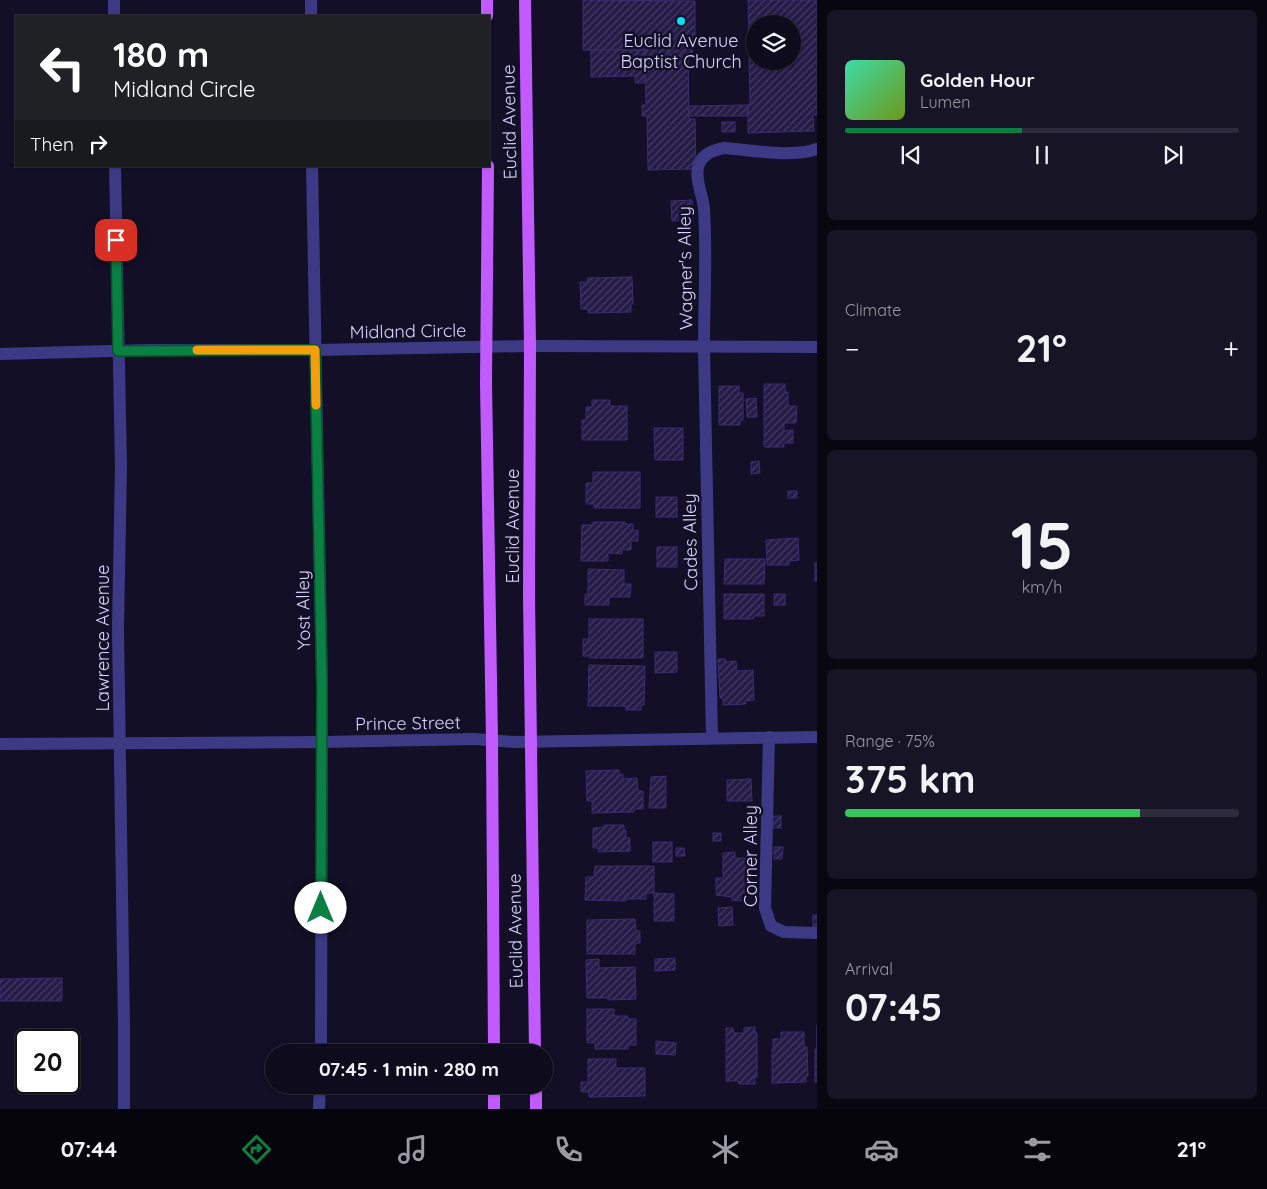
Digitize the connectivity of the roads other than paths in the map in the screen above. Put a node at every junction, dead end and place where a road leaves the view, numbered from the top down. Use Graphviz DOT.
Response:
graph roads {
  1 [pos="114,0"];
  2 [pos="312,0"];
  3 [pos="487,0"];
  4 [pos="525,0"];
  5 [pos="114,15"];
  6 [pos="311,15"];
  7 [pos="487,15"];
  8 [pos="817,149"];
  9 [pos="115,167"];
  10 [pos="312,167"];
  11 [pos="488,167"];
  12 [pos="530,346"];
  13 [pos="486,347"];
  14 [pos="704,347"];
  15 [pos="817,347"];
  16 [pos="315,350"];
  17 [pos="118,351"];
  18 [pos="0,354"];
  19 [pos="817,736"];
  20 [pos="712,737"];
  21 [pos="770,737"];
  22 [pos="492,740"];
  23 [pos="322,742"];
  24 [pos="531,742"];
  25 [pos="0,744"];
  26 [pos="120,744"];
  27 [pos="817,933"];
  28 [pos="321,1044"];
  29 [pos="494,1044"];
  30 [pos="535,1044"];
  31 [pos="320,1094"];
  32 [pos="494,1094"];
  33 [pos="536,1094"];
  34 [pos="124,1109"];
  35 [pos="319,1109"];
  36 [pos="494,1109"];
  37 [pos="536,1109"];
  1 -- 5 [label="street"];
  2 -- 6 [label="street"];
  3 -- 7 [label="main road"];
  4 -- 12 [label="main road, Euclid Avenue"];
  8 -- 14 [label="street, Wagner's Alley"];
  9 -- 17 [label="street, Lawrence Avenue"];
  10 -- 16 [label="street, Yost Alley"];
  11 -- 13 [label="main road, Euclid Avenue"];
  12 -- 13 [label="street, Midland Circle"];
  12 -- 14 [label="street, Midland Circle"];
  12 -- 24 [label="main road, Euclid Avenue"];
  13 -- 16 [label="street, Midland Circle"];
  13 -- 22 [label="main road, Euclid Avenue"];
  14 -- 15 [label="street, Midland Circle"];
  14 -- 20 [label="street, Cades Alley"];
  16 -- 17 [label="street, Midland Circle"];
  16 -- 23 [label="street, Yost Alley"];
  17 -- 18 [label="street, Midland Circle"];
  17 -- 26 [label="street, Lawrence Avenue"];
  19 -- 21 [label="street, Prince Street"];
  20 -- 21 [label="street, Prince Street"];
  20 -- 24 [label="street, Prince Street"];
  21 -- 27 [label="street, Corner Alley"];
  22 -- 23 [label="street, Prince Street"];
  22 -- 24 [label="street, Prince Street"];
  22 -- 29 [label="main road, Euclid Avenue"];
  23 -- 26 [label="street, Prince Street"];
  23 -- 28 [label="street, Yost Alley"];
  24 -- 30 [label="main road, Euclid Avenue"];
  25 -- 26 [label="street, Prince Street"];
  26 -- 34 [label="street, Lawrence Avenue"];
  31 -- 35 [label="street"];
  32 -- 36 [label="main road"];
  33 -- 37 [label="main road"];
}
